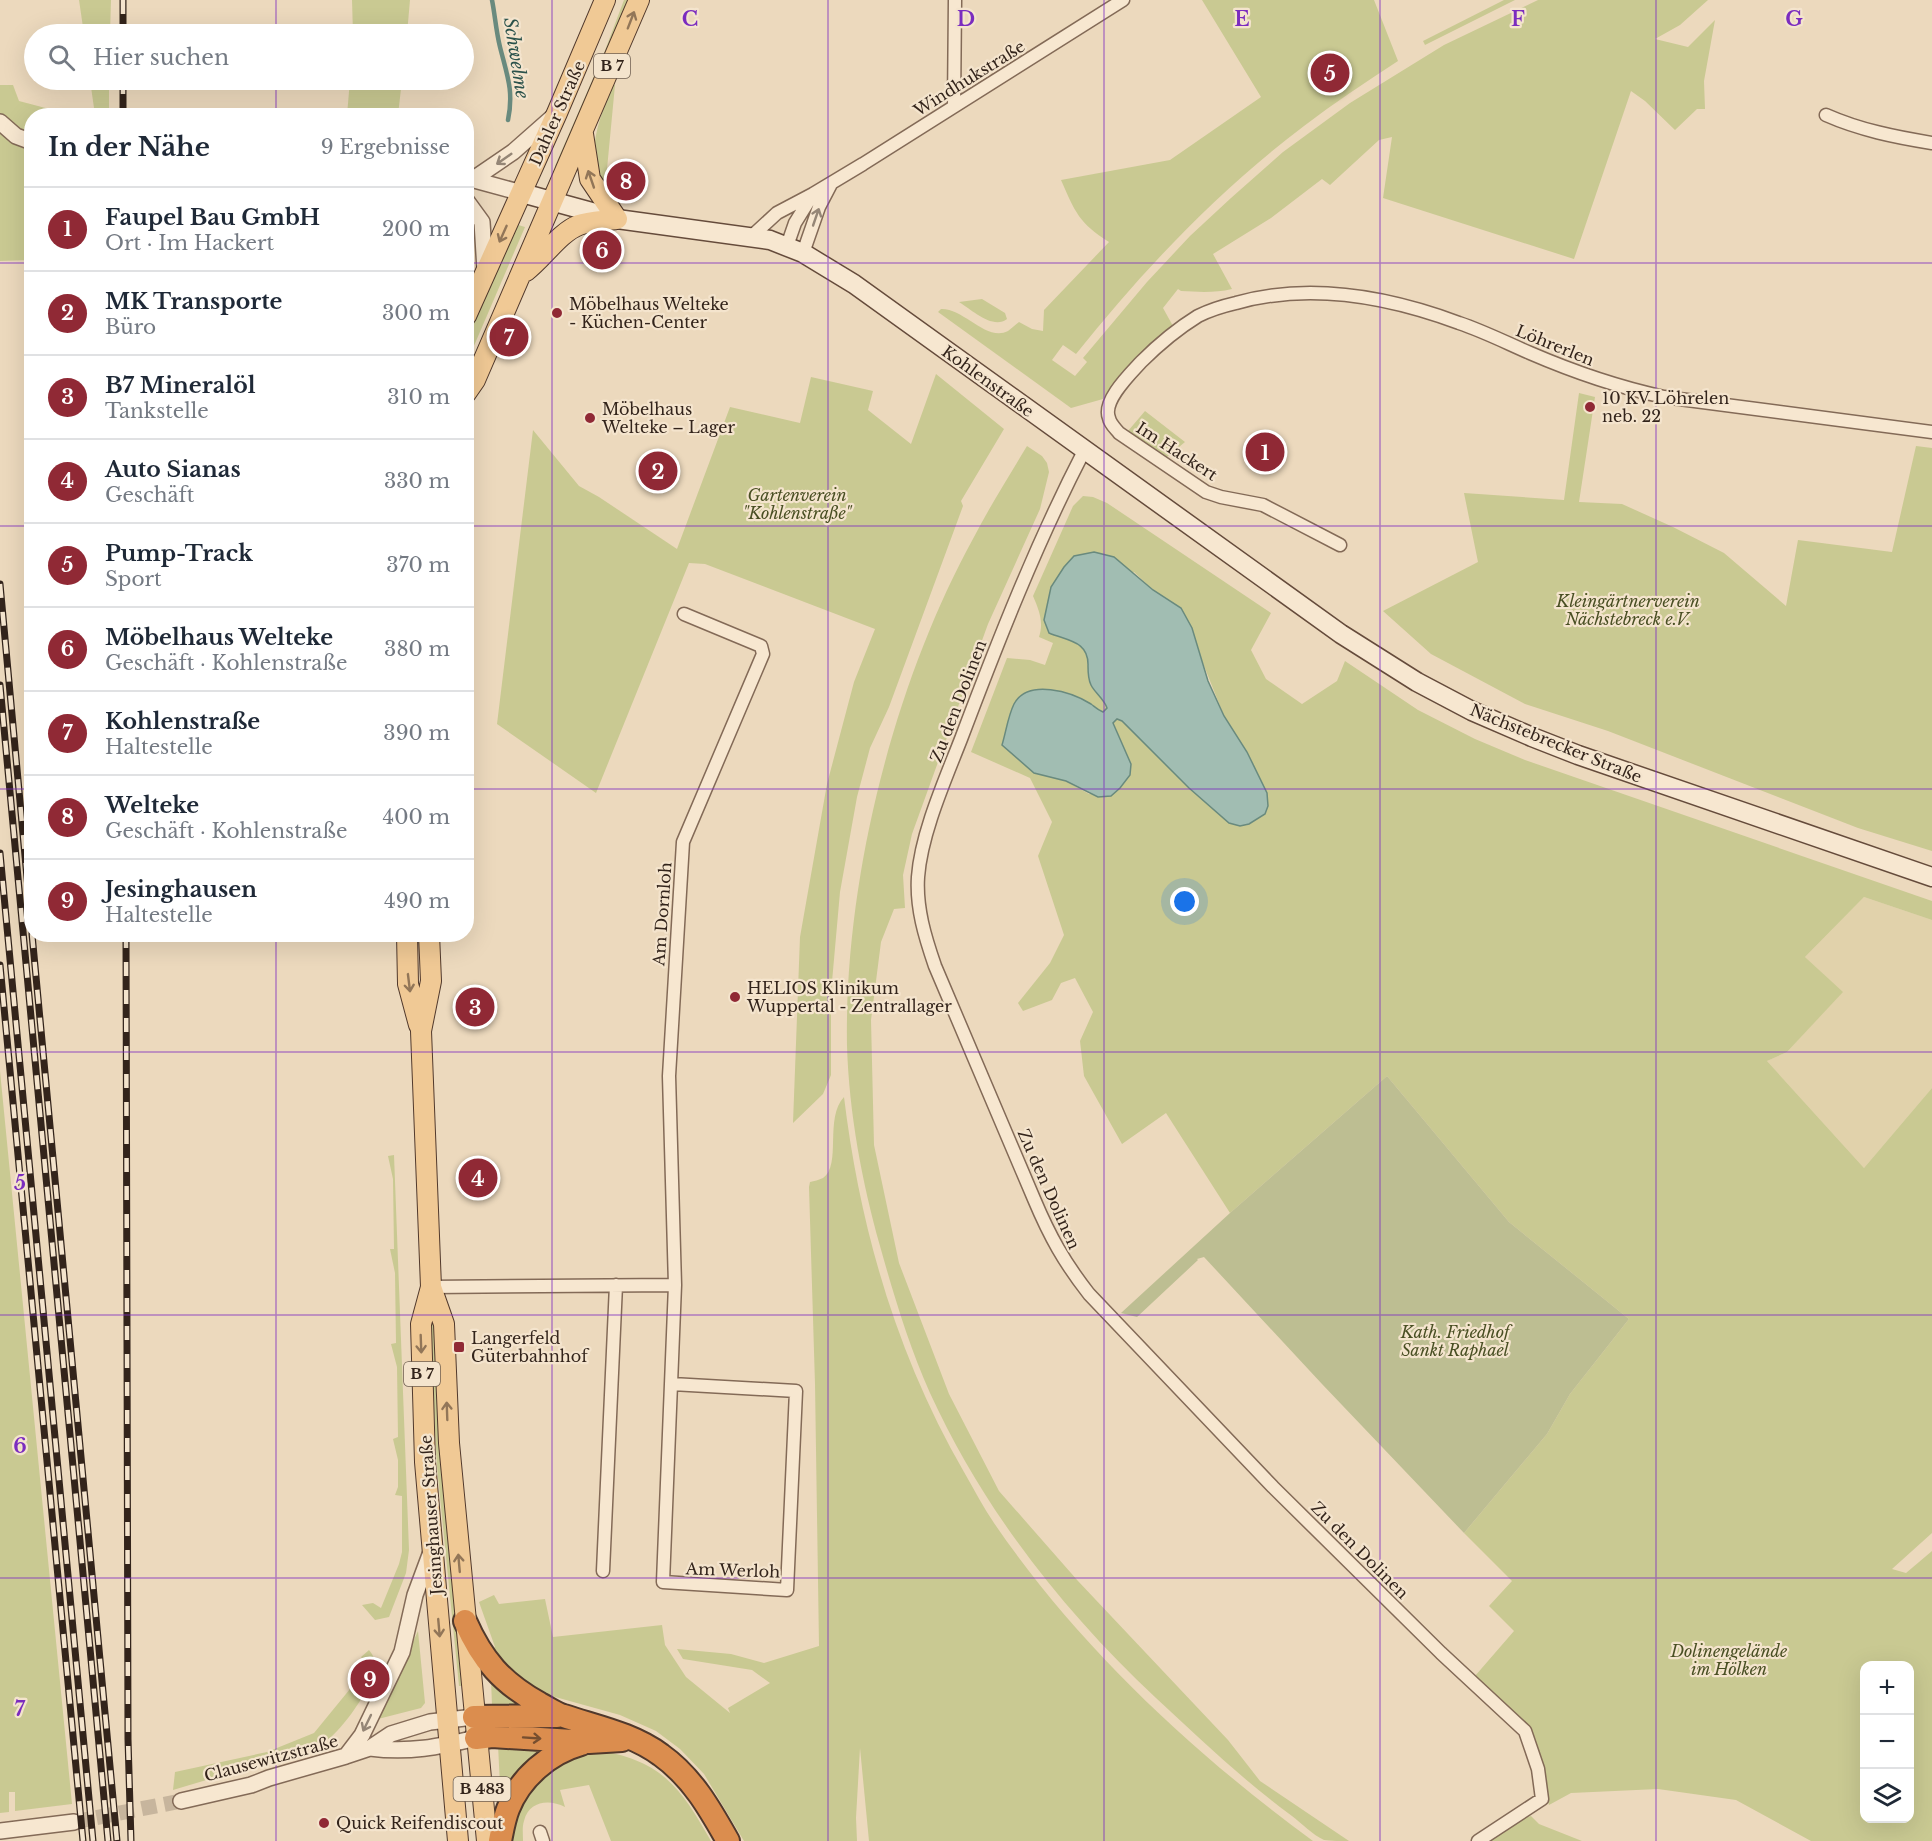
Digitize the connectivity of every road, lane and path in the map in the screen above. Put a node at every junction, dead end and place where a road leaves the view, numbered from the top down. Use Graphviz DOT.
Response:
graph roads {
  1 [pos="605,0"];
  2 [pos="639,0"];
  3 [pos="955,0"];
  4 [pos="1123,0"];
  5 [pos="954,106"];
  6 [pos="557,114"];
  7 [pos="1826,115"];
  8 [pos="0,122"];
  9 [pos="583,132"];
  10 [pos="24,139"];
  11 [pos="1932,143"];
  12 [pos="474,176"];
  13 [pos="474,180"];
  14 [pos="831,183"];
  15 [pos="522,193"];
  16 [pos="813,194"];
  17 [pos="553,201"];
  18 [pos="474,211"];
  19 [pos="616,219"];
  20 [pos="752,236"];
  21 [pos="795,249"];
  22 [pos="485,275"];
  23 [pos="521,275"];
  24 [pos="474,299"];
  25 [pos="1177,331"];
  26 [pos="474,381"];
  27 [pos="1932,432"];
  28 [pos="1066,438"];
  29 [pos="1084,451"];
  30 [pos="1340,545"];
  31 [pos="684,614"];
  32 [pos="1932,877"];
  33 [pos="407,942"];
  34 [pos="429,942"];
  35 [pos="421,1031"];
  36 [pos="616,1285"];
  37 [pos="675,1285"];
  38 [pos="431,1287"];
  39 [pos="672,1384"];
  40 [pos="432,1549"];
  41 [pos="603,1571"];
  42 [pos="465,1621"];
  43 [pos="561,1716"];
  44 [pos="447,1719"];
  45 [pos="475,1727"];
  46 [pos="635,1739"];
  47 [pos="589,1742"];
  48 [pos="450,1744"];
  49 [pos="370,1748"];
  50 [pos="346,1756"];
  51 [pos="181,1801"];
  52 [pos="74,1822"];
  53 [pos="0,1831"];
  54 [pos="458,1841"];
  55 [pos="487,1841"];
  56 [pos="500,1841"];
  57 [pos="728,1841"];
  58 [pos="1478,1841"];
  1 -- 6 [label="main road, Dahler Straße / B 7"];
  9 -- 2 [label="main road, Dahler Straße / B 7, one-way"];
  3 -- 5 [label="street"];
  4 -- 5 [label="street, Windhukstraße"];
  5 -- 14 [label="street, Windhukstraße"];
  6 -- 12 [label="street, Kohlenstraße, one-way"];
  6 -- 15 [label="main road, Dahler Straße / B 7"];
  7 -- 11 [label="street"];
  8 -- 10 [label="street"];
  9 -- 17 [label="main road, Dahler Straße / B 7"];
  19 -- 9 [label="main road, one-way"];
  13 -- 15 [label="street, Kohlenstraße"];
  14 -- 16 [label="street, Windhukstraße"];
  21 -- 14 [label="street, one-way"];
  15 -- 17 [label="main road, Kohlenstraße"];
  15 -- 22 [label="main road, B 7, one-way"];
  16 -- 20 [label="street, Windhukstraße"];
  16 -- 21 [label="street, Windhukstraße"];
  17 -- 19 [label="main road, Kohlenstraße"];
  17 -- 23 [label="main road, B 7"];
  18 -- 22 [label="street"];
  19 -- 20 [label="main road, Kohlenstraße"];
  19 -- 23 [label="main road"];
  20 -- 21 [label="main road, Kohlenstraße"];
  21 -- 28 [label="main road, Kohlenstraße"];
  22 -- 24 [label="main road, B 7"];
  23 -- 26 [label="main road, B 7"];
  25 -- 27 [label="street, Löhrerlen"];
  25 -- 30 [label="street, Im Hackert"];
  28 -- 29 [label="main road, Nächstebrecker Straße"];
  29 -- 32 [label="main road, Nächstebrecker Straße"];
  29 -- 58 [label="street, Zu den Dolinen"];
  31 -- 37 [label="street, Am Dornloh"];
  33 -- 35 [label="main road, Jesinghauser Straße / B 7, one-way"];
  34 -- 35 [label="main road, Jesinghauser Straße / B 7"];
  35 -- 38 [label="main road, Jesinghauser Straße / B 7"];
  36 -- 37 [label="street"];
  36 -- 38 [label="street"];
  36 -- 41 [label="street"];
  37 -- 39 [label="street, Am Werloh"];
  38 -- 40 [label="main road, Jesinghauser Straße / B 7, one-way"];
  42 -- 38 [label="main road, Jesinghauser Straße / B 7, one-way"];
  39 -- 39 [label="street, Am Werloh"];
  40 -- 44 [label="main road, Jesinghauser Straße / B 7, one-way"];
  40 -- 50 [label="street, one-way"];
  42 -- 43 [label="highway"];
  42 -- 45 [label="main road, Jesinghauser Straße / B 7"];
  43 -- 45 [label="highway"];
  43 -- 46 [label="highway"];
  44 -- 45 [label="street, Clausewitzstraße"];
  44 -- 48 [label="main road, Jesinghauser Straße / B 7"];
  44 -- 49 [label="street, Clausewitzstraße"];
  45 -- 47 [label="highway, one-way"];
  45 -- 48 [label="street"];
  45 -- 55 [label="main road, Jesinghauser Straße / B 483"];
  46 -- 47 [label="highway"];
  46 -- 57 [label="highway"];
  47 -- 56 [label="highway"];
  48 -- 49 [label="street, Clausewitzstraße"];
  48 -- 54 [label="main road, Jesinghauser Straße / B 483"];
  49 -- 50 [label="street, Clausewitzstraße"];
  50 -- 51 [label="street, Clausewitzstraße"];
  52 -- 53 [label="street"];
}
